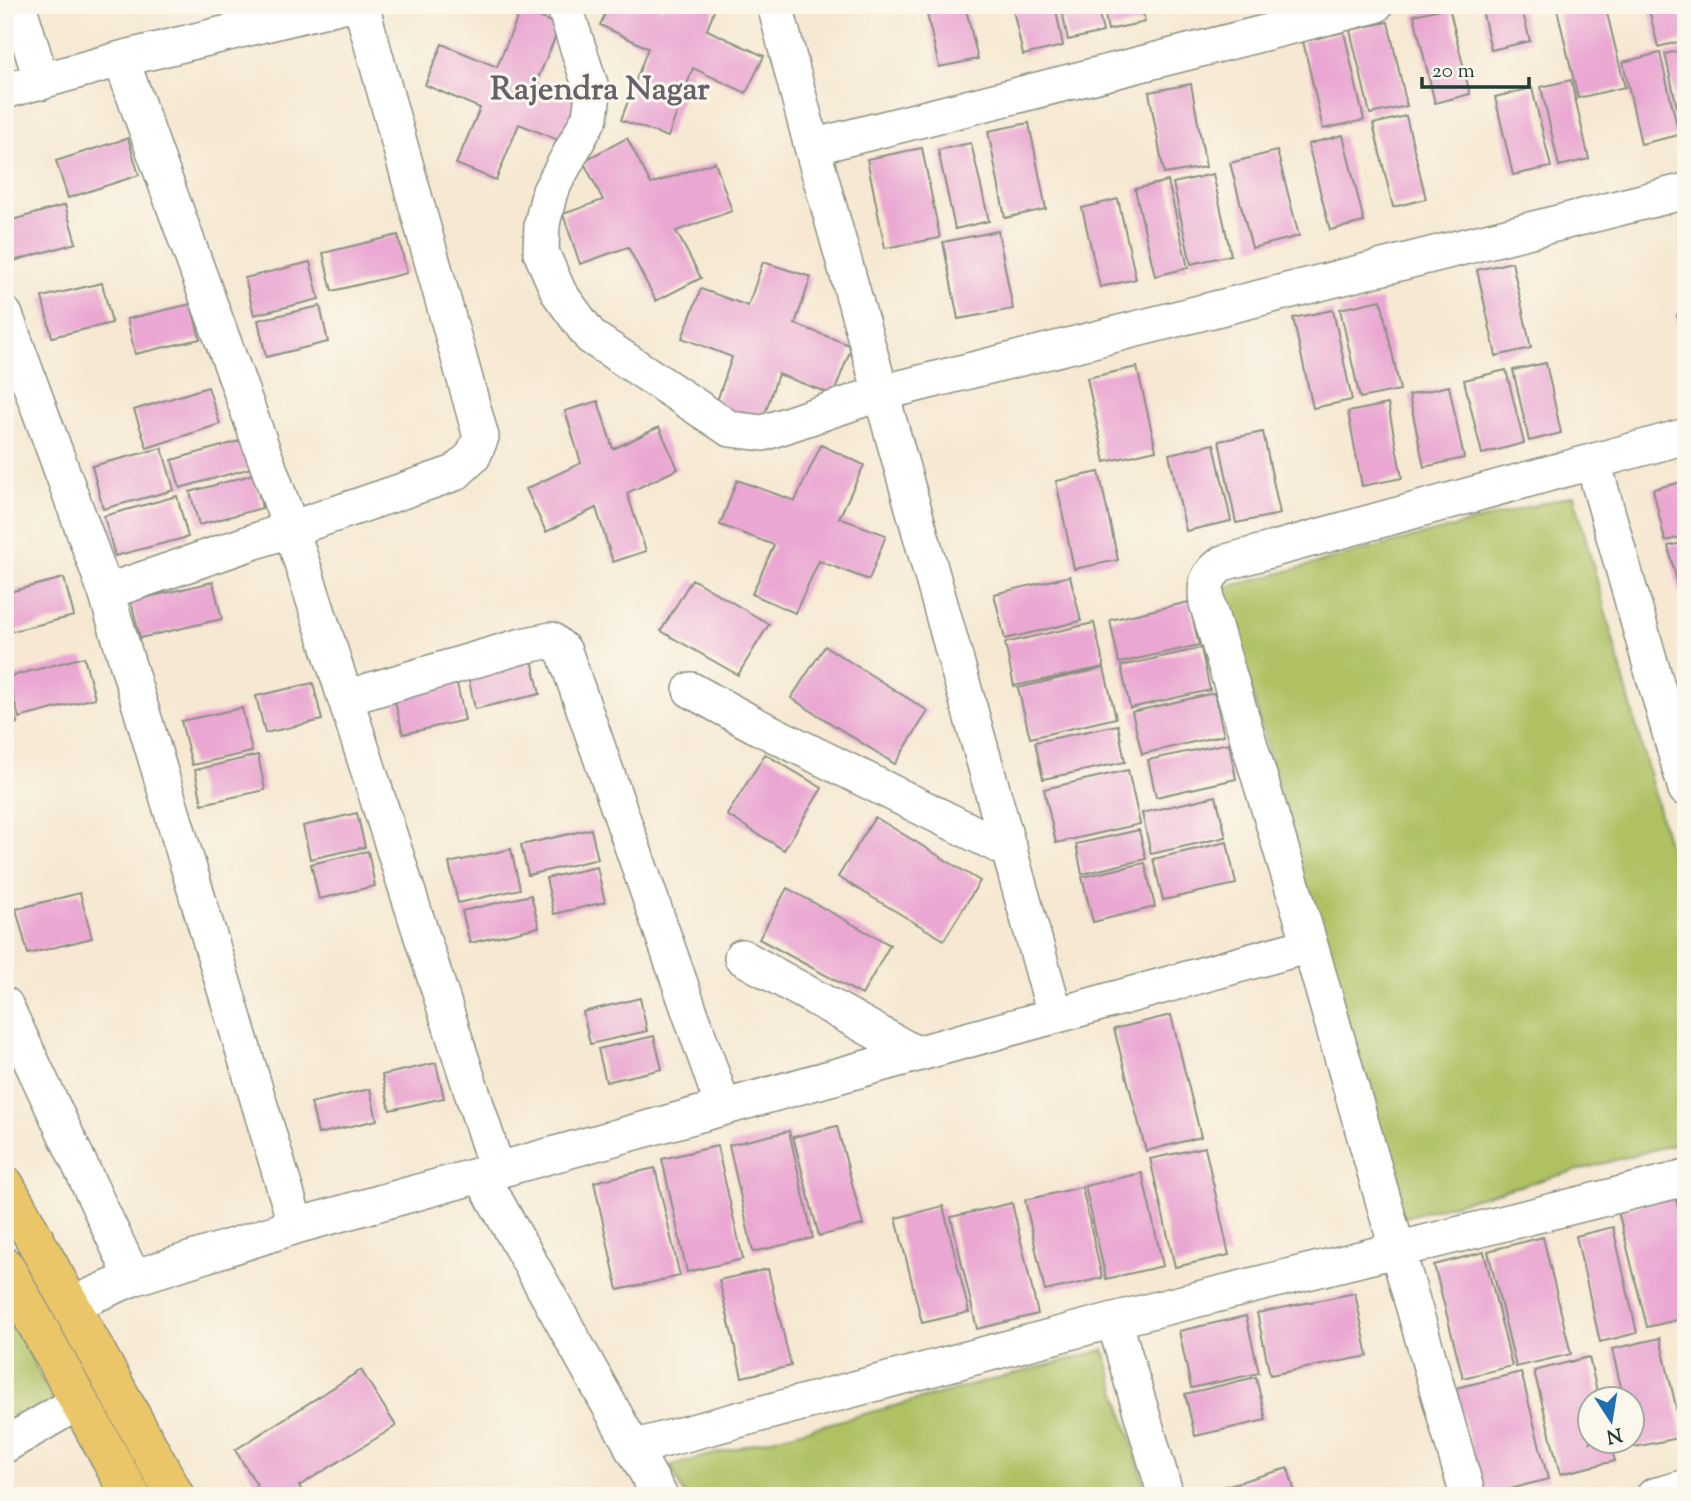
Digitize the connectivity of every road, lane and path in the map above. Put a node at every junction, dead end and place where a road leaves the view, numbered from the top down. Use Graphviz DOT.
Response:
graph roads {
  1 [pos="18,5"];
  2 [pos="343,5"];
  3 [pos="361,5"];
  4 [pos="564,5"];
  5 [pos="775,5"];
  6 [pos="1375,5"];
  7 [pos="121,59"];
  8 [pos="42,82"];
  9 [pos="5,91"];
  10 [pos="811,146"];
  11 [pos="1686,191"];
  12 [pos="5,315"];
  13 [pos="881,393"];
  14 [pos="1686,436"];
  15 [pos="1593,462"];
  16 [pos="290,529"];
  17 [pos="106,592"];
  18 [pos="691,690"];
  19 [pos="345,698"];
  20 [pos="1686,789"];
  21 [pos="1010,851"];
  22 [pos="1310,945"];
  23 [pos="742,957"];
  24 [pos="5,1005"];
  25 [pos="1055,1014"];
  26 [pos="914,1053"];
  27 [pos="723,1107"];
  28 [pos="489,1172"];
  29 [pos="1686,1178"];
  30 [pos="5,1185"];
  31 [pos="296,1226"];
  32 [pos="1396,1250"];
  33 [pos="133,1278"];
  34 [pos="28,1288"];
  35 [pos="1114,1320"];
  36 [pos="80,1401"];
  37 [pos="5,1445"];
  38 [pos="632,1448"];
  39 [pos="1686,1487"];
  40 [pos="131,1496"];
  41 [pos="175,1496"];
  42 [pos="660,1496"];
  43 [pos="1166,1496"];
  44 [pos="1468,1496"];
  45 [pos="1654,1496"];
  1 -- 8 [label="street"];
  2 -- 7 [label="street"];
  3 -- 16 [label="street"];
  4 -- 13 [label="street"];
  5 -- 10 [label="street"];
  6 -- 10 [label="street"];
  7 -- 8 [label="street"];
  7 -- 16 [label="street"];
  8 -- 9 [label="street"];
  10 -- 13 [label="street"];
  11 -- 13 [label="street"];
  12 -- 17 [label="street"];
  13 -- 21 [label="street"];
  14 -- 15 [label="street"];
  15 -- 20 [label="street"];
  15 -- 22 [label="street"];
  16 -- 17 [label="street"];
  16 -- 19 [label="street"];
  17 -- 31 [label="street"];
  18 -- 21 [label="street"];
  19 -- 27 [label="street"];
  19 -- 28 [label="street"];
  21 -- 25 [label="street"];
  22 -- 25 [label="street"];
  22 -- 32 [label="street"];
  23 -- 26 [label="street"];
  24 -- 33 [label="street"];
  25 -- 26 [label="street"];
  26 -- 27 [label="street"];
  27 -- 28 [label="street"];
  28 -- 31 [label="street"];
  28 -- 38 [label="street"];
  29 -- 32 [label="street"];
  30 -- 34 [label="main road"];
  31 -- 33 [label="street"];
  32 -- 35 [label="street"];
  32 -- 44 [label="street"];
  33 -- 34 [label="street"];
  34 -- 36 [label="main road"];
  34 -- 41 [label="main road"];
  35 -- 38 [label="street"];
  35 -- 43 [label="street"];
  36 -- 37 [label="street"];
  36 -- 40 [label="main road"];
  38 -- 42 [label="street"];
  39 -- 45 [label="street"];
}
